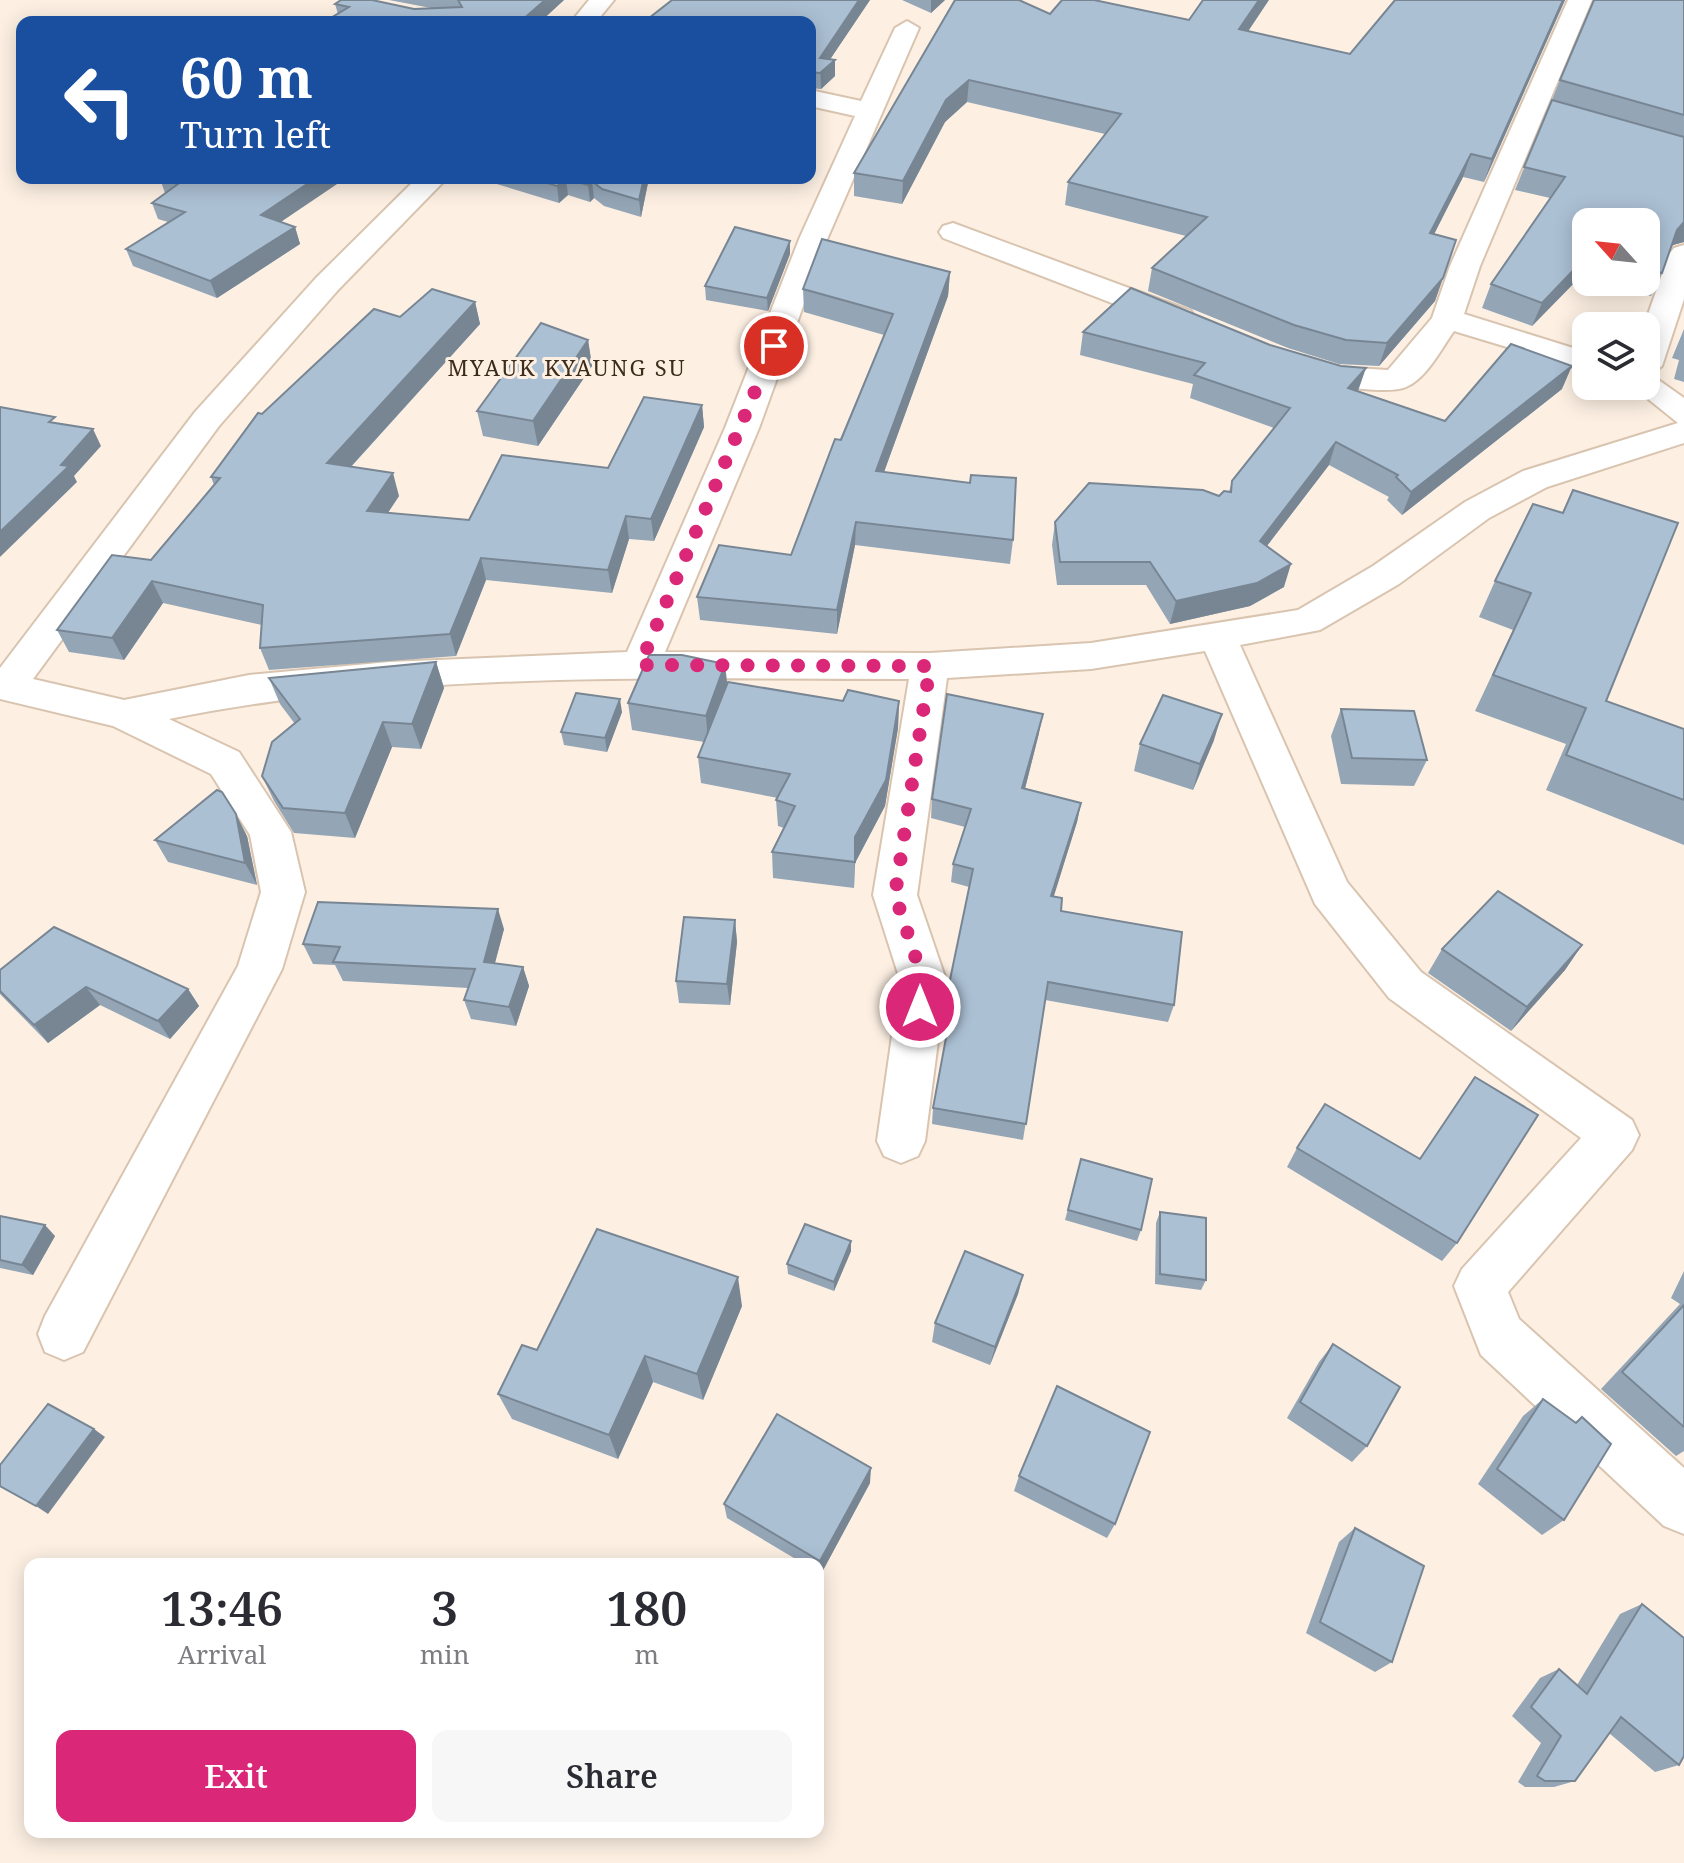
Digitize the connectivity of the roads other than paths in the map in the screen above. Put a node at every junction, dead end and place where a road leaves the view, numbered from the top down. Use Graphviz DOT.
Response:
graph roads {
  1 [pos="602,0"];
  2 [pos="1580,0"];
  3 [pos="588,16"];
  4 [pos="907,28"];
  5 [pos="816,99"];
  6 [pos="1535,109"];
  7 [pos="869,111"];
  8 [pos="1565,118"];
  9 [pos="427,184"];
  10 [pos="953,232"];
  11 [pos="1684,254"];
  12 [pos="1447,319"];
  13 [pos="1660,325"];
  14 [pos="1206,329"];
  15 [pos="1276,358"];
  16 [pos="1572,358"];
  17 [pos="1660,395"];
  18 [pos="1684,415"];
  19 [pos="1684,432"];
  20 [pos="1217,636"];
  21 [pos="640,665"];
  22 [pos="930,666"];
  23 [pos="3,685"];
  24 [pos="124,714"];
  25 [pos="901,1141"];
  26 [pos="64,1334"];
  27 [pos="1684,1506"];
  1 -- 3 [label="street"];
  2 -- 6 [label="street"];
  4 -- 7 [label="street"];
  5 -- 7 [label="street"];
  6 -- 8 [label="street"];
  6 -- 12 [label="street"];
  7 -- 21 [label="street"];
  9 -- 23 [label="street"];
  10 -- 14 [label="street"];
  11 -- 13 [label="street"];
  12 -- 15 [label="street"];
  12 -- 16 [label="street"];
  17 -- 18 [label="street"];
  19 -- 20 [label="street"];
  20 -- 22 [label="street"];
  20 -- 27 [label="street"];
  21 -- 22 [label="street"];
  21 -- 24 [label="street"];
  22 -- 25 [label="street"];
  23 -- 24 [label="street"];
  24 -- 26 [label="street"];
}
